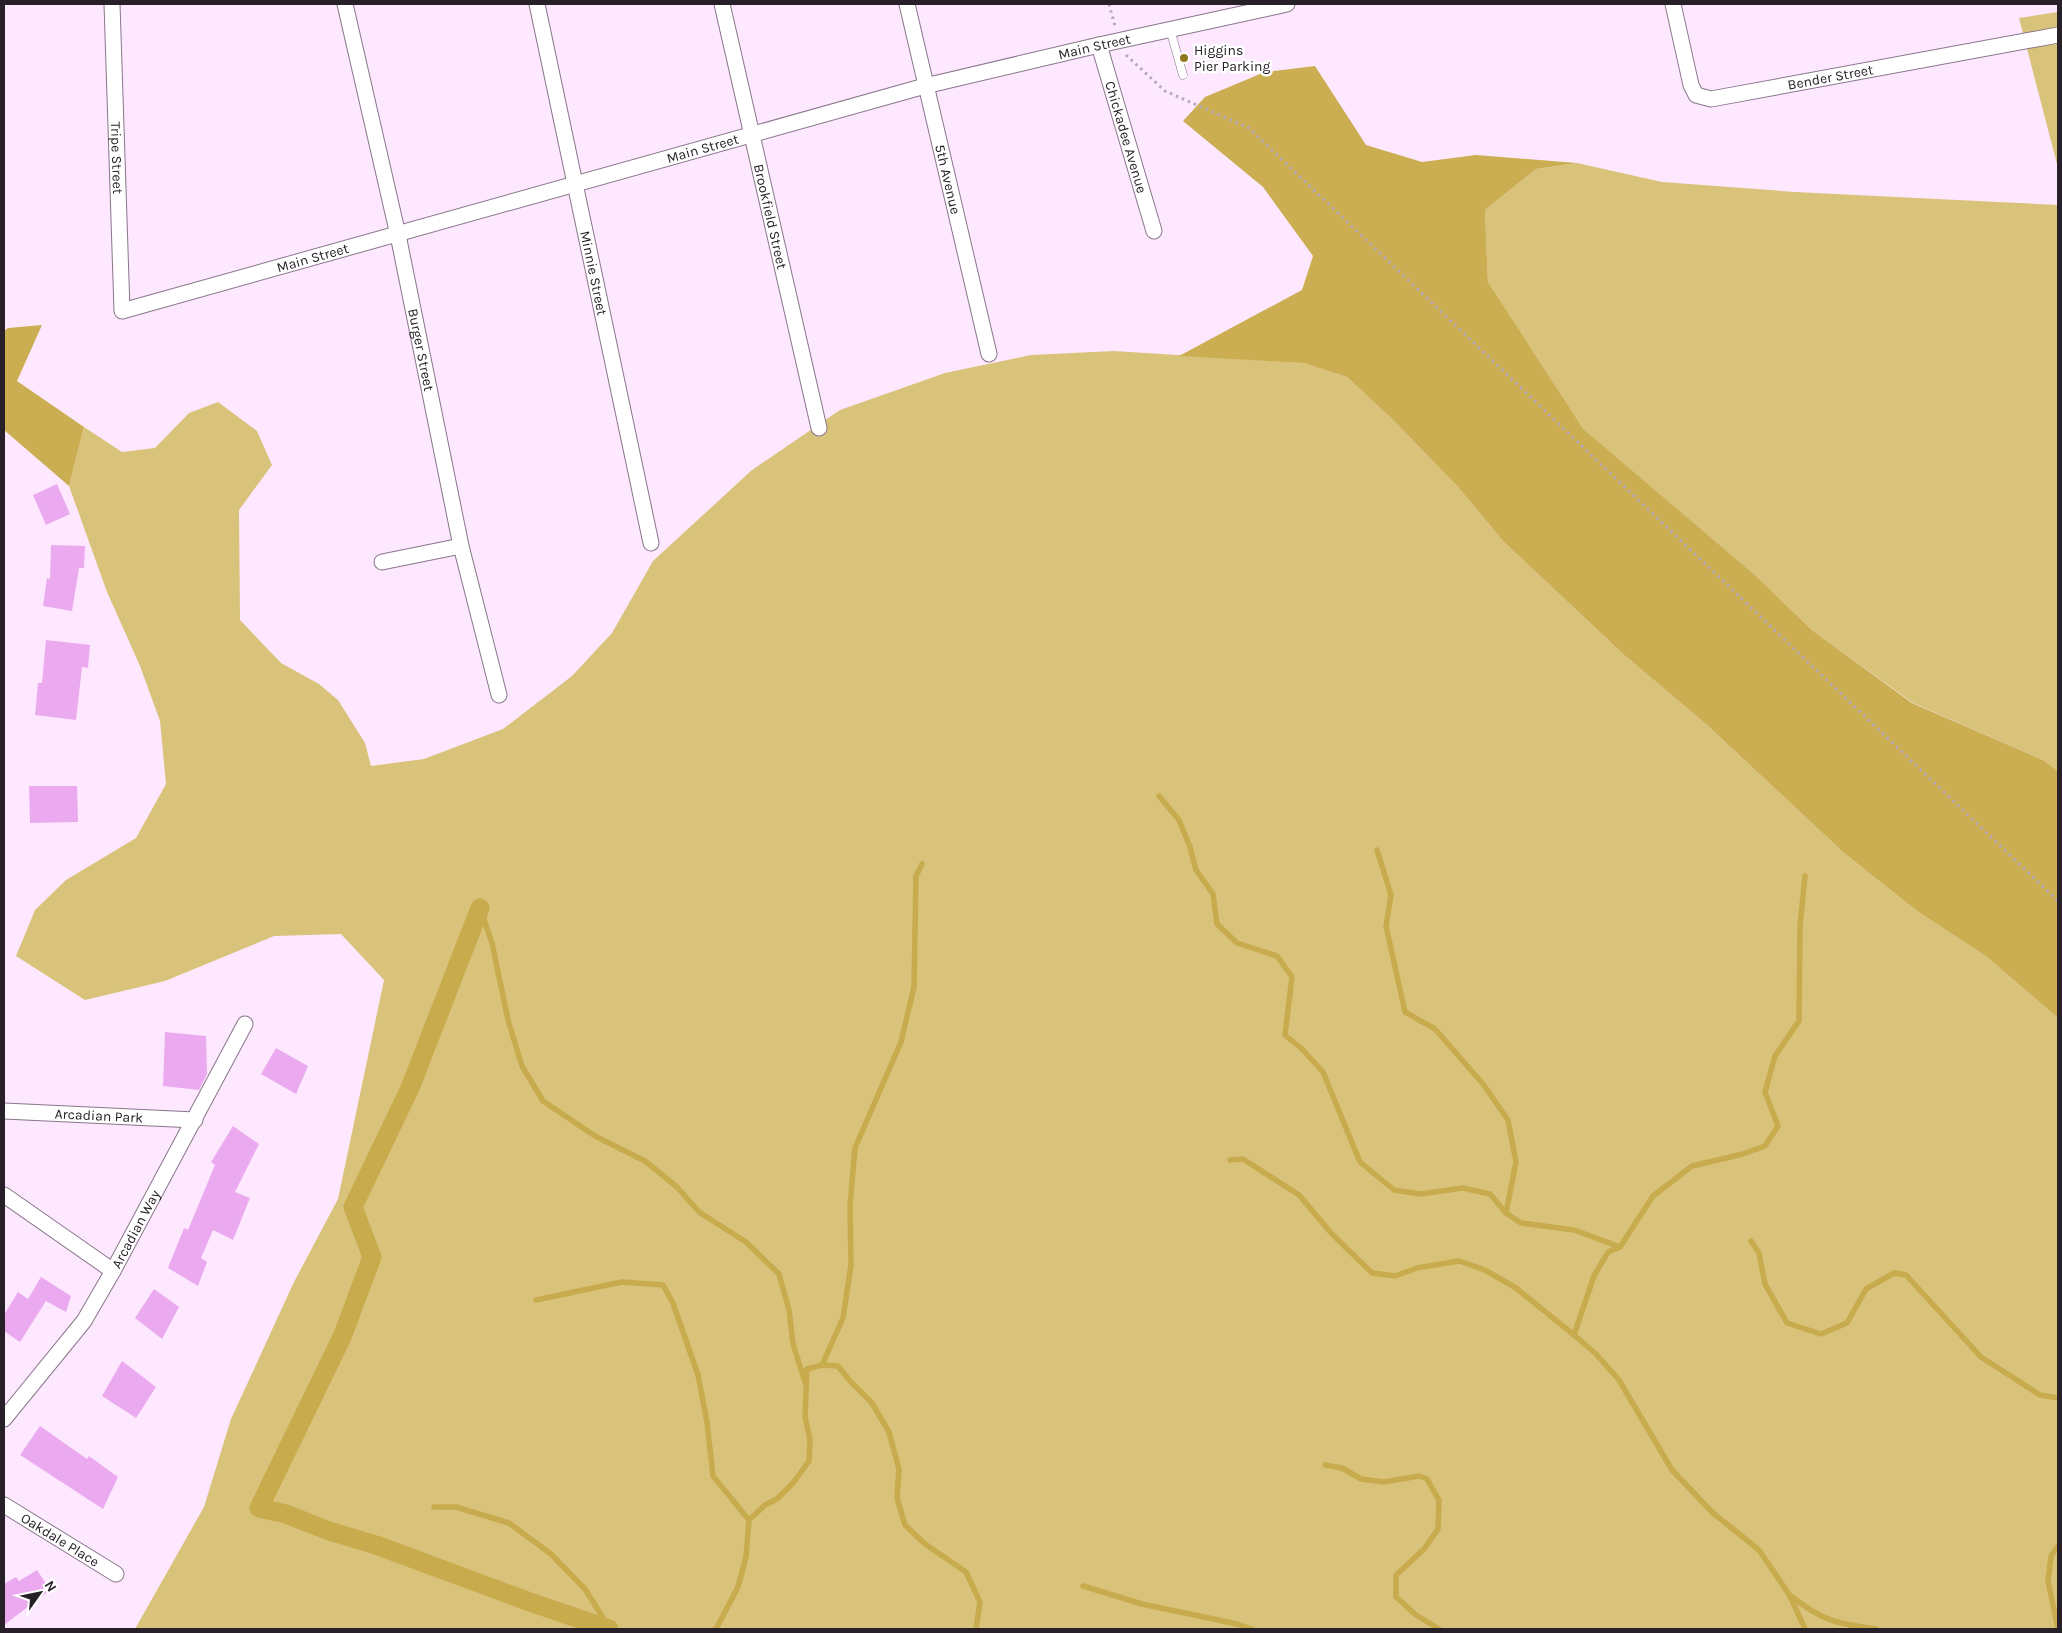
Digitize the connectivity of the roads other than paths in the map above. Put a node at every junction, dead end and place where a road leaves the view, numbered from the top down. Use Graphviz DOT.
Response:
graph roads {
  1 [pos="112,4"];
  2 [pos="345,4"];
  3 [pos="536,4"];
  4 [pos="722,4"];
  5 [pos="907,4"];
  6 [pos="1287,4"];
  7 [pos="1672,4"];
  8 [pos="1170,29"];
  9 [pos="2058,35"];
  10 [pos="1099,45"];
  11 [pos="1183,74"];
  12 [pos="925,86"];
  13 [pos="752,134"];
  14 [pos="574,186"];
  15 [pos="1154,230"];
  16 [pos="398,235"];
  17 [pos="122,311"];
  18 [pos="989,354"];
  19 [pos="820,428"];
  20 [pos="651,543"];
  21 [pos="461,546"];
  22 [pos="382,562"];
  23 [pos="499,695"];
  24 [pos="245,1024"];
  25 [pos="4,1111"];
  26 [pos="195,1120"];
  27 [pos="4,1196"];
  28 [pos="114,1271"];
  29 [pos="4,1419"];
  30 [pos="4,1505"];
  31 [pos="116,1574"];
  1 -- 17 [label="street, Tripe Street"];
  2 -- 16 [label="street, Burger Street"];
  3 -- 14 [label="street, Minnie Street"];
  4 -- 13 [label="street, Brookfield Street"];
  5 -- 12 [label="street, 5th Avenue"];
  6 -- 8 [label="street, Main Street"];
  7 -- 9 [label="street, Bender Street"];
  8 -- 10 [label="street, Main Street"];
  8 -- 11 [label="lane"];
  10 -- 12 [label="street, Main Street"];
  10 -- 15 [label="street, Chickadee Avenue"];
  12 -- 13 [label="street, Main Street"];
  12 -- 18 [label="street, 5th Avenue"];
  13 -- 14 [label="street, Main Street"];
  13 -- 19 [label="street, Brookfield Street"];
  14 -- 16 [label="street, Main Street"];
  14 -- 20 [label="street, Minnie Street"];
  16 -- 17 [label="street, Main Street"];
  16 -- 21 [label="street, Burger Street"];
  21 -- 22 [label="street"];
  21 -- 23 [label="street, Burger Street"];
  24 -- 26 [label="street, Arcadian Way"];
  25 -- 26 [label="street, Arcadian Park"];
  26 -- 28 [label="street, Arcadian Way"];
  27 -- 28 [label="street"];
  28 -- 29 [label="street, Arcadian Way"];
  30 -- 31 [label="street, Oakdale Place"];
}
